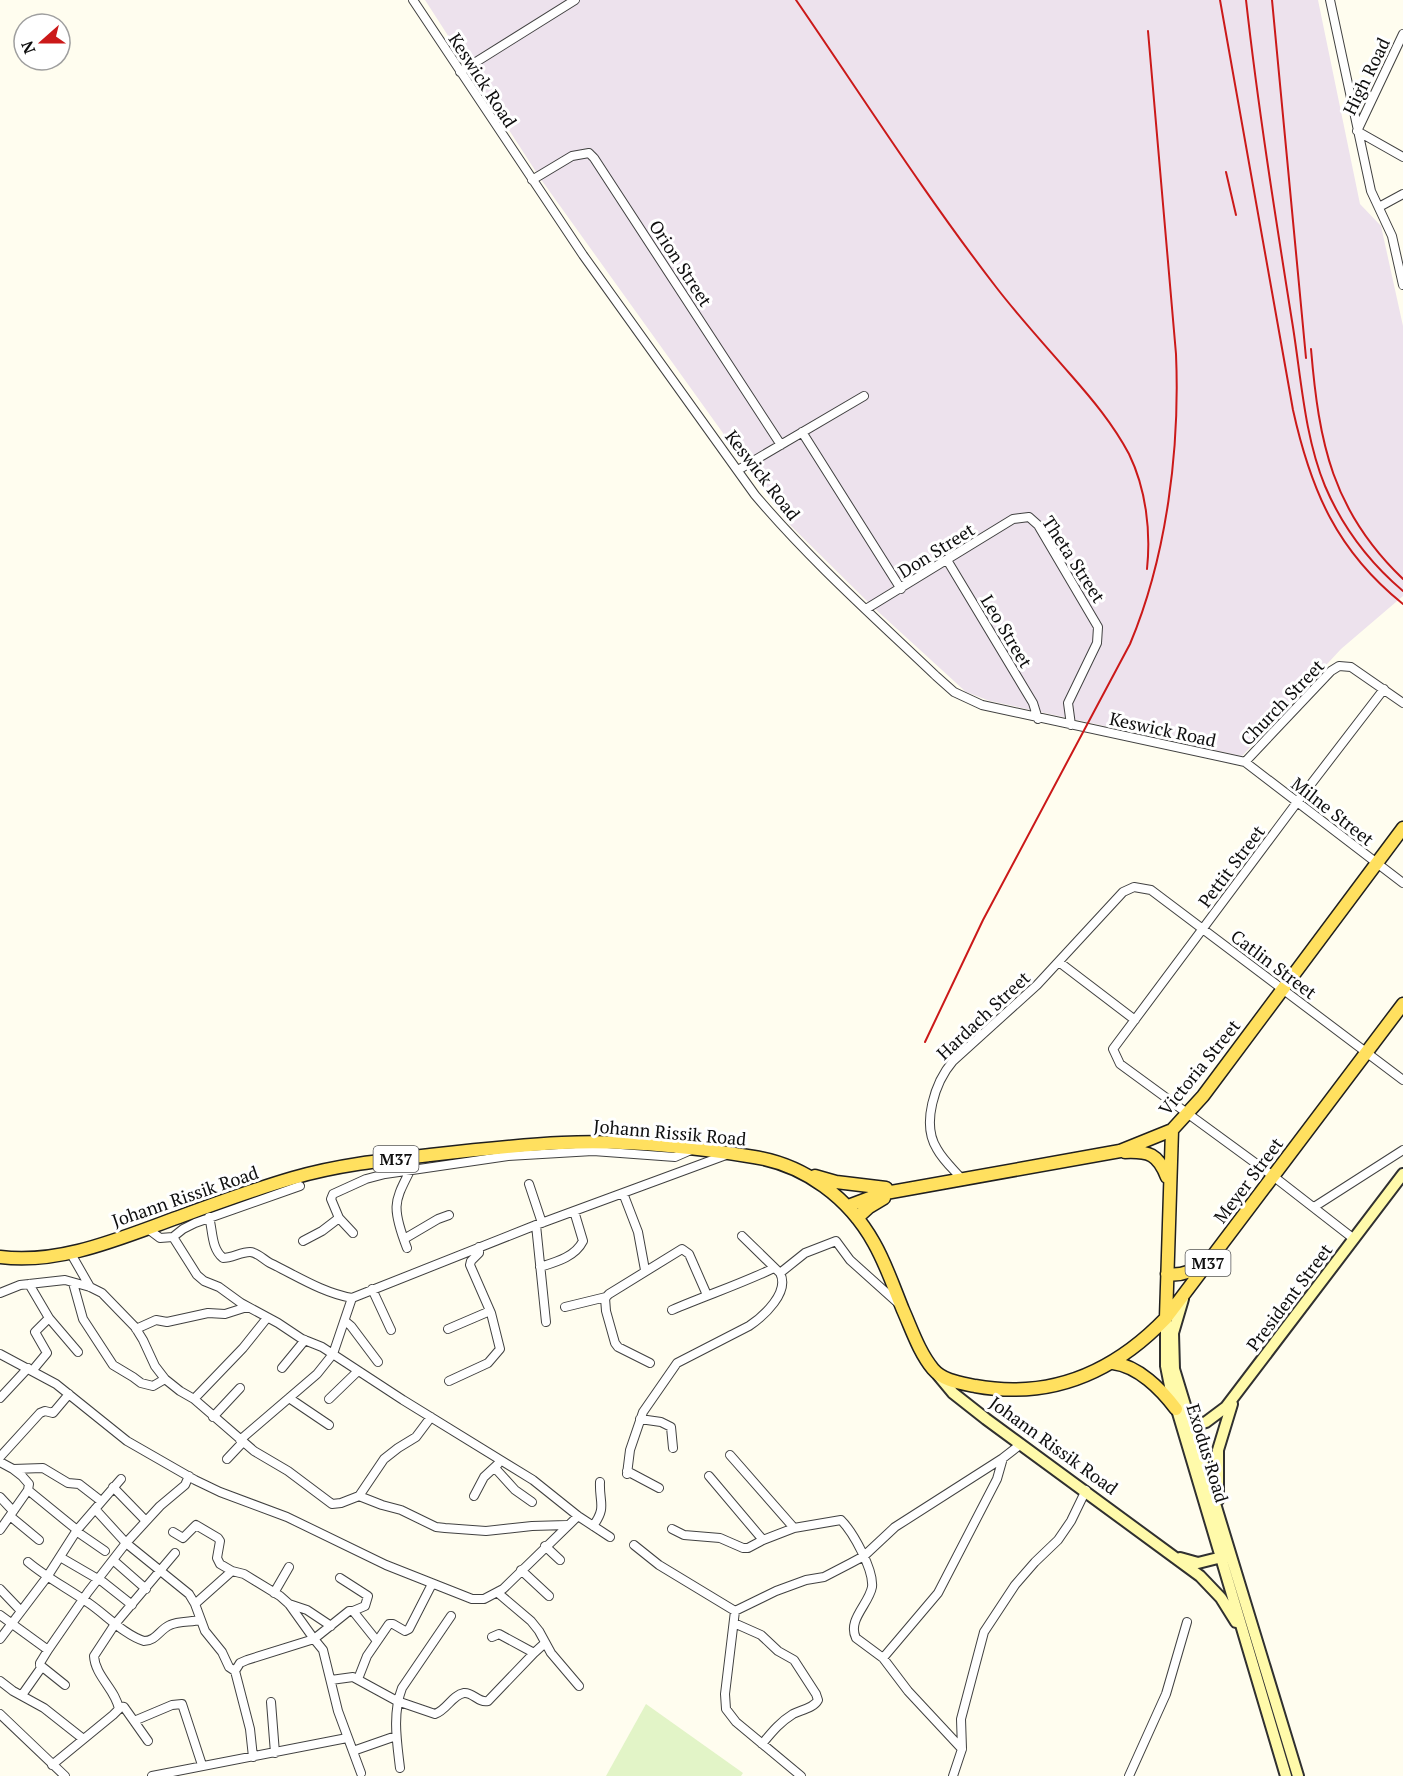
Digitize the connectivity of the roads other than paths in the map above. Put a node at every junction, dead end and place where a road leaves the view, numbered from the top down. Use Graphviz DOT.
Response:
graph roads {
  1 [pos="413,0"];
  2 [pos="575,0"];
  3 [pos="1330,0"];
  4 [pos="1403,34"];
  5 [pos="460,72"];
  6 [pos="1357,131"];
  7 [pos="1403,157"];
  8 [pos="532,180"];
  9 [pos="1403,194"];
  10 [pos="1379,207"];
  11 [pos="1403,285"];
  12 [pos="864,396"];
  13 [pos="802,432"];
  14 [pos="781,445"];
  15 [pos="738,470"];
  16 [pos="1023,517"];
  17 [pos="947,560"];
  18 [pos="901,590"];
  19 [pos="866,609"];
  20 [pos="1384,689"];
  21 [pos="1403,703"];
  22 [pos="1038,718"];
  23 [pos="1071,725"];
  24 [pos="1245,762"];
  25 [pos="1298,801"];
  26 [pos="1403,828"];
  27 [pos="1376,863"];
  28 [pos="1403,883"];
  29 [pos="1123,892"];
  30 [pos="1203,929"];
  31 [pos="1059,962"];
  32 [pos="1282,990"];
  33 [pos="1403,1004"];
  34 [pos="1135,1020"];
  35 [pos="1366,1053"];
  36 [pos="1403,1080"];
  37 [pos="1188,1113"];
  38 [pos="1172,1130"];
  39 [pos="693,1150"];
  40 [pos="1403,1150"];
  41 [pos="1120,1151"];
  42 [pos="729,1154"];
  43 [pos="417,1156"];
  44 [pos="410,1171"];
  45 [pos="802,1172"];
  46 [pos="1403,1174"];
  47 [pos="1273,1176"];
  48 [pos="961,1178"];
  49 [pos="1169,1180"];
  50 [pos="529,1185"];
  51 [pos="300,1186"];
  52 [pos="909,1189"];
  53 [pos="896,1192"];
  54 [pos="623,1193"];
  55 [pos="848,1206"];
  56 [pos="1314,1207"];
  57 [pos="574,1211"];
  58 [pos="449,1215"];
  59 [pos="209,1217"];
  60 [pos="339,1218"];
  61 [pos="857,1218"];
  62 [pos="539,1224"];
  63 [pos="148,1229"];
  64 [pos="353,1233"];
  65 [pos="742,1236"];
  66 [pos="173,1237"];
  67 [pos="404,1239"];
  68 [pos="1354,1239"];
  69 [pos="303,1241"];
  70 [pos="479,1247"];
  71 [pos="407,1248"];
  72 [pos="1218,1251"];
  73 [pos="70,1252"];
  74 [pos="0,1257"];
  75 [pos="540,1267"];
  76 [pos="645,1270"];
  77 [pos="777,1270"];
  78 [pos="1167,1274"];
  79 [pos="73,1283"];
  80 [pos="29,1284"];
  81 [pos="90,1287"];
  82 [pos="372,1289"];
  83 [pos="0,1293"];
  84 [pos="1185,1294"];
  85 [pos="707,1295"];
  86 [pos="606,1297"];
  87 [pos="352,1298"];
  88 [pos="247,1307"];
  89 [pos="565,1307"];
  90 [pos="902,1307"];
  91 [pos="672,1310"];
  92 [pos="489,1311"];
  93 [pos="50,1318"];
  94 [pos="267,1318"];
  95 [pos="1166,1318"];
  96 [pos="345,1321"];
  97 [pos="546,1322"];
  98 [pos="136,1329"];
  99 [pos="448,1329"];
  100 [pos="391,1330"];
  101 [pos="304,1340"];
  102 [pos="78,1352"];
  103 [pos="0,1354"];
  104 [pos="333,1354"];
  105 [pos="378,1362"];
  106 [pos="650,1363"];
  107 [pos="1113,1363"];
  108 [pos="282,1368"];
  109 [pos="30,1370"];
  110 [pos="358,1371"];
  111 [pos="935,1372"];
  112 [pos="165,1379"];
  113 [pos="449,1381"];
  114 [pos="240,1388"];
  115 [pos="69,1394"];
  116 [pos="1235,1395"];
  117 [pos="0,1398"];
  118 [pos="289,1398"];
  119 [pos="194,1399"];
  120 [pos="329,1399"];
  121 [pos="1176,1409"];
  122 [pos="213,1417"];
  123 [pos="431,1417"];
  124 [pos="640,1419"];
  125 [pos="329,1425"];
  126 [pos="1187,1428"];
  127 [pos="242,1441"];
  128 [pos="1021,1444"];
  129 [pos="673,1448"];
  130 [pos="730,1455"];
  131 [pos="1003,1458"];
  132 [pos="0,1459"];
  133 [pos="227,1459"];
  134 [pos="501,1461"];
  135 [pos="495,1468"];
  136 [pos="13,1469"];
  137 [pos="189,1476"];
  138 [pos="709,1476"];
  139 [pos="121,1479"];
  140 [pos="600,1482"];
  141 [pos="113,1487"];
  142 [pos="659,1488"];
  143 [pos="28,1490"];
  144 [pos="1086,1490"];
  145 [pos="359,1496"];
  146 [pos="474,1496"];
  147 [pos="0,1497"];
  148 [pos="101,1501"];
  149 [pos="532,1502"];
  150 [pos="95,1509"];
  151 [pos="1217,1512"];
  152 [pos="11,1513"];
  153 [pos="578,1516"];
  154 [pos="146,1521"];
  155 [pos="567,1525"];
  156 [pos="593,1526"];
  157 [pos="794,1527"];
  158 [pos="672,1529"];
  159 [pos="0,1530"];
  160 [pos="77,1531"];
  161 [pos="173,1532"];
  162 [pos="610,1537"];
  163 [pos="39,1540"];
  164 [pos="763,1540"];
  165 [pos="126,1543"];
  166 [pos="634,1545"];
  167 [pos="545,1546"];
  168 [pos="105,1551"];
  169 [pos="175,1553"];
  170 [pos="864,1556"];
  171 [pos="1226,1556"];
  172 [pos="60,1557"];
  173 [pos="1174,1557"];
  174 [pos="113,1560"];
  175 [pos="560,1560"];
  176 [pos="28,1562"];
  177 [pos="289,1568"];
  178 [pos="521,1570"];
  179 [pos="162,1571"];
  180 [pos="232,1571"];
  181 [pos="47,1577"];
  182 [pos="340,1578"];
  183 [pos="98,1579"];
  184 [pos="432,1584"];
  185 [pos="0,1589"];
  186 [pos="146,1589"];
  187 [pos="274,1593"];
  188 [pos="498,1593"];
  189 [pos="549,1596"];
  190 [pos="82,1599"];
  191 [pos="289,1604"];
  192 [pos="132,1605"];
  193 [pos="195,1605"];
  194 [pos="21,1611"];
  195 [pos="353,1611"];
  196 [pos="735,1611"];
  197 [pos="0,1615"];
  198 [pos="451,1616"];
  199 [pos="200,1620"];
  200 [pos="1187,1622"];
  201 [pos="734,1623"];
  202 [pos="12,1624"];
  203 [pos="116,1624"];
  204 [pos="331,1626"];
  205 [pos="492,1637"];
  206 [pos="0,1639"];
  207 [pos="314,1639"];
  208 [pos="1245,1640"];
  209 [pos="378,1641"];
  210 [pos="545,1643"];
  211 [pos="48,1650"];
  212 [pos="534,1653"];
  213 [pos="883,1658"];
  214 [pos="40,1665"];
  215 [pos="235,1671"];
  216 [pos="358,1679"];
  217 [pos="331,1680"];
  218 [pos="0,1681"];
  219 [pos="65,1685"];
  220 [pos="579,1686"];
  221 [pos="21,1695"];
  222 [pos="397,1701"];
  223 [pos="271,1702"];
  224 [pos="118,1706"];
  225 [pos="0,1714"];
  226 [pos="134,1721"];
  227 [pos="396,1736"];
  228 [pos="82,1738"];
  229 [pos="347,1738"];
  230 [pos="148,1741"];
  231 [pos="762,1744"];
  232 [pos="962,1749"];
  233 [pos="353,1751"];
  234 [pos="275,1753"];
  235 [pos="253,1757"];
  236 [pos="52,1765"];
  237 [pos="202,1766"];
  238 [pos="400,1768"];
  239 [pos="361,1773"];
  240 [pos="65,1776"];
  241 [pos="152,1776"];
  242 [pos="801,1776"];
  243 [pos="953,1776"];
  244 [pos="1129,1776"];
  245 [pos="1286,1776"];
  246 [pos="1298,1776"];
  1 -- 5 [label="street, Keswick Road"];
  2 -- 5 [label="street"];
  3 -- 6 [label="street"];
  4 -- 6 [label="street, High Road"];
  5 -- 8 [label="street, Keswick Road"];
  6 -- 7 [label="street"];
  6 -- 10 [label="street"];
  8 -- 14 [label="street, Orion Street"];
  8 -- 15 [label="street, Keswick Road"];
  9 -- 10 [label="street"];
  10 -- 11 [label="street"];
  12 -- 13 [label="street"];
  13 -- 14 [label="street"];
  13 -- 18 [label="street"];
  14 -- 15 [label="street"];
  15 -- 19 [label="street, Keswick Road"];
  16 -- 17 [label="street, Don Street"];
  16 -- 23 [label="street, Theta Street"];
  17 -- 18 [label="street, Don Street"];
  17 -- 22 [label="street, Leo Street"];
  18 -- 19 [label="street, Don Street"];
  19 -- 22 [label="street, Keswick Road"];
  20 -- 21 [label="street, Church Street"];
  20 -- 24 [label="street, Church Street"];
  20 -- 25 [label="street, Pettit Street"];
  22 -- 23 [label="street, Keswick Road"];
  23 -- 24 [label="street, Keswick Road"];
  24 -- 25 [label="street, Milne Street"];
  25 -- 27 [label="street, Milne Street"];
  25 -- 30 [label="street, Pettit Street"];
  26 -- 27 [label="main road, Victoria Street"];
  27 -- 28 [label="street, Milne Street"];
  27 -- 32 [label="main road, Victoria Street"];
  29 -- 30 [label="street, Catlin Street"];
  29 -- 31 [label="street, Hardach Street"];
  30 -- 32 [label="street, Catlin Street"];
  30 -- 34 [label="street, Pettit Street"];
  31 -- 34 [label="street"];
  31 -- 48 [label="street, Hardach Street"];
  32 -- 35 [label="street, Catlin Street"];
  32 -- 37 [label="main road, Victoria Street"];
  33 -- 35 [label="main road, Meyer Street / M37"];
  34 -- 37 [label="street, Pettit Street"];
  35 -- 36 [label="street, Catlin Street"];
  35 -- 47 [label="main road, Meyer Street / M37"];
  37 -- 38 [label="main road, Victoria Street"];
  37 -- 47 [label="street"];
  38 -- 41 [label="main road, Victoria Street"];
  38 -- 49 [label="main road, Exodus Road"];
  39 -- 42 [label="main road, Johann Rissik Road / M37"];
  39 -- 43 [label="main road, Johann Rissik Road / M37"];
  39 -- 44 [label="street"];
  40 -- 56 [label="street"];
  41 -- 48 [label="main road, Victoria Street"];
  41 -- 49 [label="main road"];
  42 -- 45 [label="main road, Johann Rissik Road / M37"];
  42 -- 54 [label="street"];
  43 -- 44 [label="street"];
  43 -- 63 [label="main road, Johann Rissik Road / M37"];
  44 -- 60 [label="street"];
  44 -- 67 [label="street"];
  45 -- 52 [label="main road"];
  45 -- 55 [label="main road, Johann Rissik Road / M37"];
  46 -- 68 [label="street, President Street"];
  47 -- 56 [label="street"];
  47 -- 72 [label="main road, Meyer Street / M37"];
  48 -- 52 [label="main road, Victoria Street"];
  49 -- 78 [label="main road, Exodus Road"];
  50 -- 62 [label="street"];
  51 -- 59 [label="street"];
  52 -- 53 [label="main road, Victoria Street"];
  53 -- 55 [label="main road, Victoria Street"];
  53 -- 61 [label="main road, Victoria Street"];
  54 -- 57 [label="street"];
  54 -- 76 [label="street"];
  55 -- 61 [label="main road, Johann Rissik Road / M37"];
  56 -- 68 [label="street"];
  57 -- 62 [label="street"];
  57 -- 75 [label="street"];
  58 -- 67 [label="street"];
  59 -- 66 [label="street"];
  59 -- 87 [label="street"];
  60 -- 64 [label="street"];
  60 -- 69 [label="street"];
  61 -- 90 [label="main road, Johann Rissik Road / M37"];
  62 -- 70 [label="street"];
  62 -- 75 [label="street"];
  63 -- 66 [label="street"];
  63 -- 73 [label="main road, Johann Rissik Road / M37"];
  65 -- 77 [label="street"];
  66 -- 88 [label="street"];
  67 -- 71 [label="street"];
  68 -- 116 [label="street, President Street"];
  70 -- 82 [label="street"];
  70 -- 92 [label="street"];
  72 -- 78 [label="main road"];
  72 -- 84 [label="main road, Meyer Street / M37"];
  73 -- 74 [label="main road, Johann Rissik Road / M37"];
  73 -- 81 [label="street"];
  75 -- 97 [label="street"];
  76 -- 85 [label="street"];
  76 -- 86 [label="street"];
  77 -- 85 [label="street"];
  77 -- 90 [label="street"];
  77 -- 124 [label="street"];
  78 -- 95 [label="main road, Exodus Road"];
  79 -- 80 [label="street"];
  79 -- 81 [label="street"];
  79 -- 112 [label="street"];
  80 -- 83 [label="street"];
  80 -- 93 [label="street"];
  81 -- 98 [label="street"];
  82 -- 87 [label="street"];
  82 -- 100 [label="street"];
  84 -- 95 [label="main road, Meyer Street / M37"];
  84 -- 126 [label="street, Exodus Road"];
  85 -- 91 [label="street"];
  86 -- 89 [label="street"];
  86 -- 106 [label="street"];
  87 -- 96 [label="street"];
  88 -- 94 [label="street"];
  88 -- 98 [label="street"];
  90 -- 111 [label="main road, Johann Rissik Road / M37"];
  92 -- 99 [label="street"];
  92 -- 113 [label="street"];
  93 -- 102 [label="street"];
  93 -- 109 [label="street"];
  94 -- 101 [label="street"];
  94 -- 119 [label="street"];
  95 -- 107 [label="main road, Meyer Street / M37"];
  95 -- 121 [label="street, Exodus Road"];
  96 -- 104 [label="street"];
  96 -- 105 [label="street"];
  98 -- 112 [label="street"];
  101 -- 104 [label="street"];
  101 -- 108 [label="street"];
  103 -- 109 [label="street"];
  104 -- 110 [label="street"];
  104 -- 118 [label="street"];
  107 -- 111 [label="main road, Meyer Street / M37"];
  107 -- 121 [label="main road"];
  109 -- 115 [label="street"];
  109 -- 117 [label="street"];
  110 -- 120 [label="street"];
  110 -- 123 [label="street"];
  111 -- 128 [label="street, Johann Rissik Road"];
  112 -- 119 [label="street"];
  114 -- 122 [label="street"];
  115 -- 132 [label="street"];
  115 -- 137 [label="street"];
  116 -- 126 [label="street, President Street"];
  116 -- 151 [label="street"];
  118 -- 125 [label="street"];
  118 -- 127 [label="street"];
  119 -- 122 [label="street"];
  121 -- 126 [label="street, Exodus Road"];
  122 -- 127 [label="street"];
  123 -- 134 [label="street"];
  123 -- 145 [label="street"];
  124 -- 129 [label="street"];
  124 -- 142 [label="street"];
  126 -- 151 [label="street, Exodus Road"];
  126 -- 171 [label="street, Exodus Road"];
  127 -- 133 [label="street"];
  127 -- 145 [label="street"];
  128 -- 131 [label="street"];
  128 -- 144 [label="street, Johann Rissik Road"];
  130 -- 157 [label="street"];
  131 -- 170 [label="street"];
  131 -- 213 [label="street"];
  132 -- 136 [label="street"];
  134 -- 135 [label="street"];
  134 -- 153 [label="street"];
  135 -- 146 [label="street"];
  135 -- 149 [label="street"];
  136 -- 143 [label="street"];
  136 -- 148 [label="street"];
  137 -- 154 [label="street"];
  137 -- 184 [label="street"];
  138 -- 164 [label="street"];
  139 -- 141 [label="street"];
  140 -- 156 [label="street"];
  141 -- 148 [label="street"];
  141 -- 154 [label="street"];
  143 -- 152 [label="street"];
  143 -- 160 [label="street"];
  144 -- 173 [label="street, Johann Rissik Road"];
  144 -- 232 [label="street"];
  145 -- 155 [label="street"];
  147 -- 152 [label="street"];
  148 -- 150 [label="street"];
  150 -- 160 [label="street"];
  150 -- 165 [label="street"];
  151 -- 171 [label="street, Exodus Road"];
  152 -- 159 [label="street"];
  152 -- 163 [label="street"];
  153 -- 155 [label="street"];
  153 -- 156 [label="street"];
  154 -- 165 [label="street"];
  155 -- 167 [label="street"];
  156 -- 162 [label="street"];
  157 -- 164 [label="street"];
  157 -- 170 [label="street"];
  158 -- 164 [label="street"];
  160 -- 168 [label="street"];
  160 -- 172 [label="street"];
  161 -- 180 [label="street"];
  165 -- 174 [label="street"];
  165 -- 179 [label="street"];
  166 -- 196 [label="street"];
  167 -- 175 [label="street"];
  167 -- 178 [label="street"];
  169 -- 179 [label="street"];
  170 -- 196 [label="street"];
  170 -- 213 [label="street"];
  171 -- 173 [label="street, Johann Rissik Road"];
  171 -- 208 [label="street, Exodus Road"];
  171 -- 246 [label="street, Exodus Road"];
  172 -- 181 [label="street"];
  172 -- 183 [label="street"];
  173 -- 208 [label="street, Johann Rissik Road"];
  174 -- 183 [label="street"];
  174 -- 186 [label="street"];
  176 -- 181 [label="street"];
  177 -- 187 [label="street"];
  178 -- 188 [label="street"];
  178 -- 189 [label="street"];
  179 -- 186 [label="street"];
  179 -- 193 [label="street"];
  180 -- 187 [label="street"];
  180 -- 193 [label="street"];
  181 -- 190 [label="street"];
  181 -- 194 [label="street"];
  182 -- 195 [label="street"];
  183 -- 190 [label="street"];
  183 -- 192 [label="street"];
  184 -- 188 [label="street"];
  184 -- 209 [label="street"];
  185 -- 194 [label="street"];
  186 -- 192 [label="street"];
  187 -- 191 [label="street"];
  188 -- 210 [label="street"];
  190 -- 203 [label="street"];
  190 -- 211 [label="street"];
  191 -- 204 [label="street"];
  191 -- 207 [label="street"];
  192 -- 203 [label="street"];
  193 -- 199 [label="street"];
  194 -- 202 [label="street"];
  195 -- 204 [label="street"];
  195 -- 209 [label="street"];
  196 -- 201 [label="street"];
  197 -- 202 [label="street"];
  198 -- 222 [label="street"];
  199 -- 203 [label="street"];
  199 -- 215 [label="street"];
  200 -- 244 [label="street"];
  201 -- 231 [label="street"];
  201 -- 231 [label="street"];
  202 -- 206 [label="street"];
  202 -- 211 [label="street"];
  203 -- 224 [label="street"];
  204 -- 207 [label="street"];
  205 -- 212 [label="street"];
  207 -- 215 [label="street"];
  207 -- 217 [label="street"];
  208 -- 245 [label="street, Exodus Road"];
  209 -- 216 [label="street"];
  210 -- 212 [label="street"];
  210 -- 220 [label="street"];
  211 -- 214 [label="street"];
  212 -- 222 [label="street"];
  213 -- 232 [label="street"];
  214 -- 219 [label="street"];
  214 -- 221 [label="street"];
  215 -- 235 [label="street"];
  216 -- 217 [label="street"];
  216 -- 222 [label="street"];
  217 -- 229 [label="street"];
  218 -- 221 [label="street"];
  221 -- 228 [label="street"];
  222 -- 227 [label="street"];
  223 -- 234 [label="street"];
  224 -- 226 [label="street"];
  224 -- 228 [label="street"];
  225 -- 236 [label="street"];
  226 -- 230 [label="street"];
  226 -- 237 [label="street"];
  227 -- 233 [label="street"];
  227 -- 238 [label="street"];
  228 -- 236 [label="street"];
  229 -- 233 [label="street"];
  229 -- 234 [label="street"];
  231 -- 242 [label="street"];
  232 -- 243 [label="street"];
  233 -- 239 [label="street"];
  234 -- 235 [label="street"];
  235 -- 237 [label="street"];
  236 -- 240 [label="street"];
  237 -- 241 [label="street"];
}
